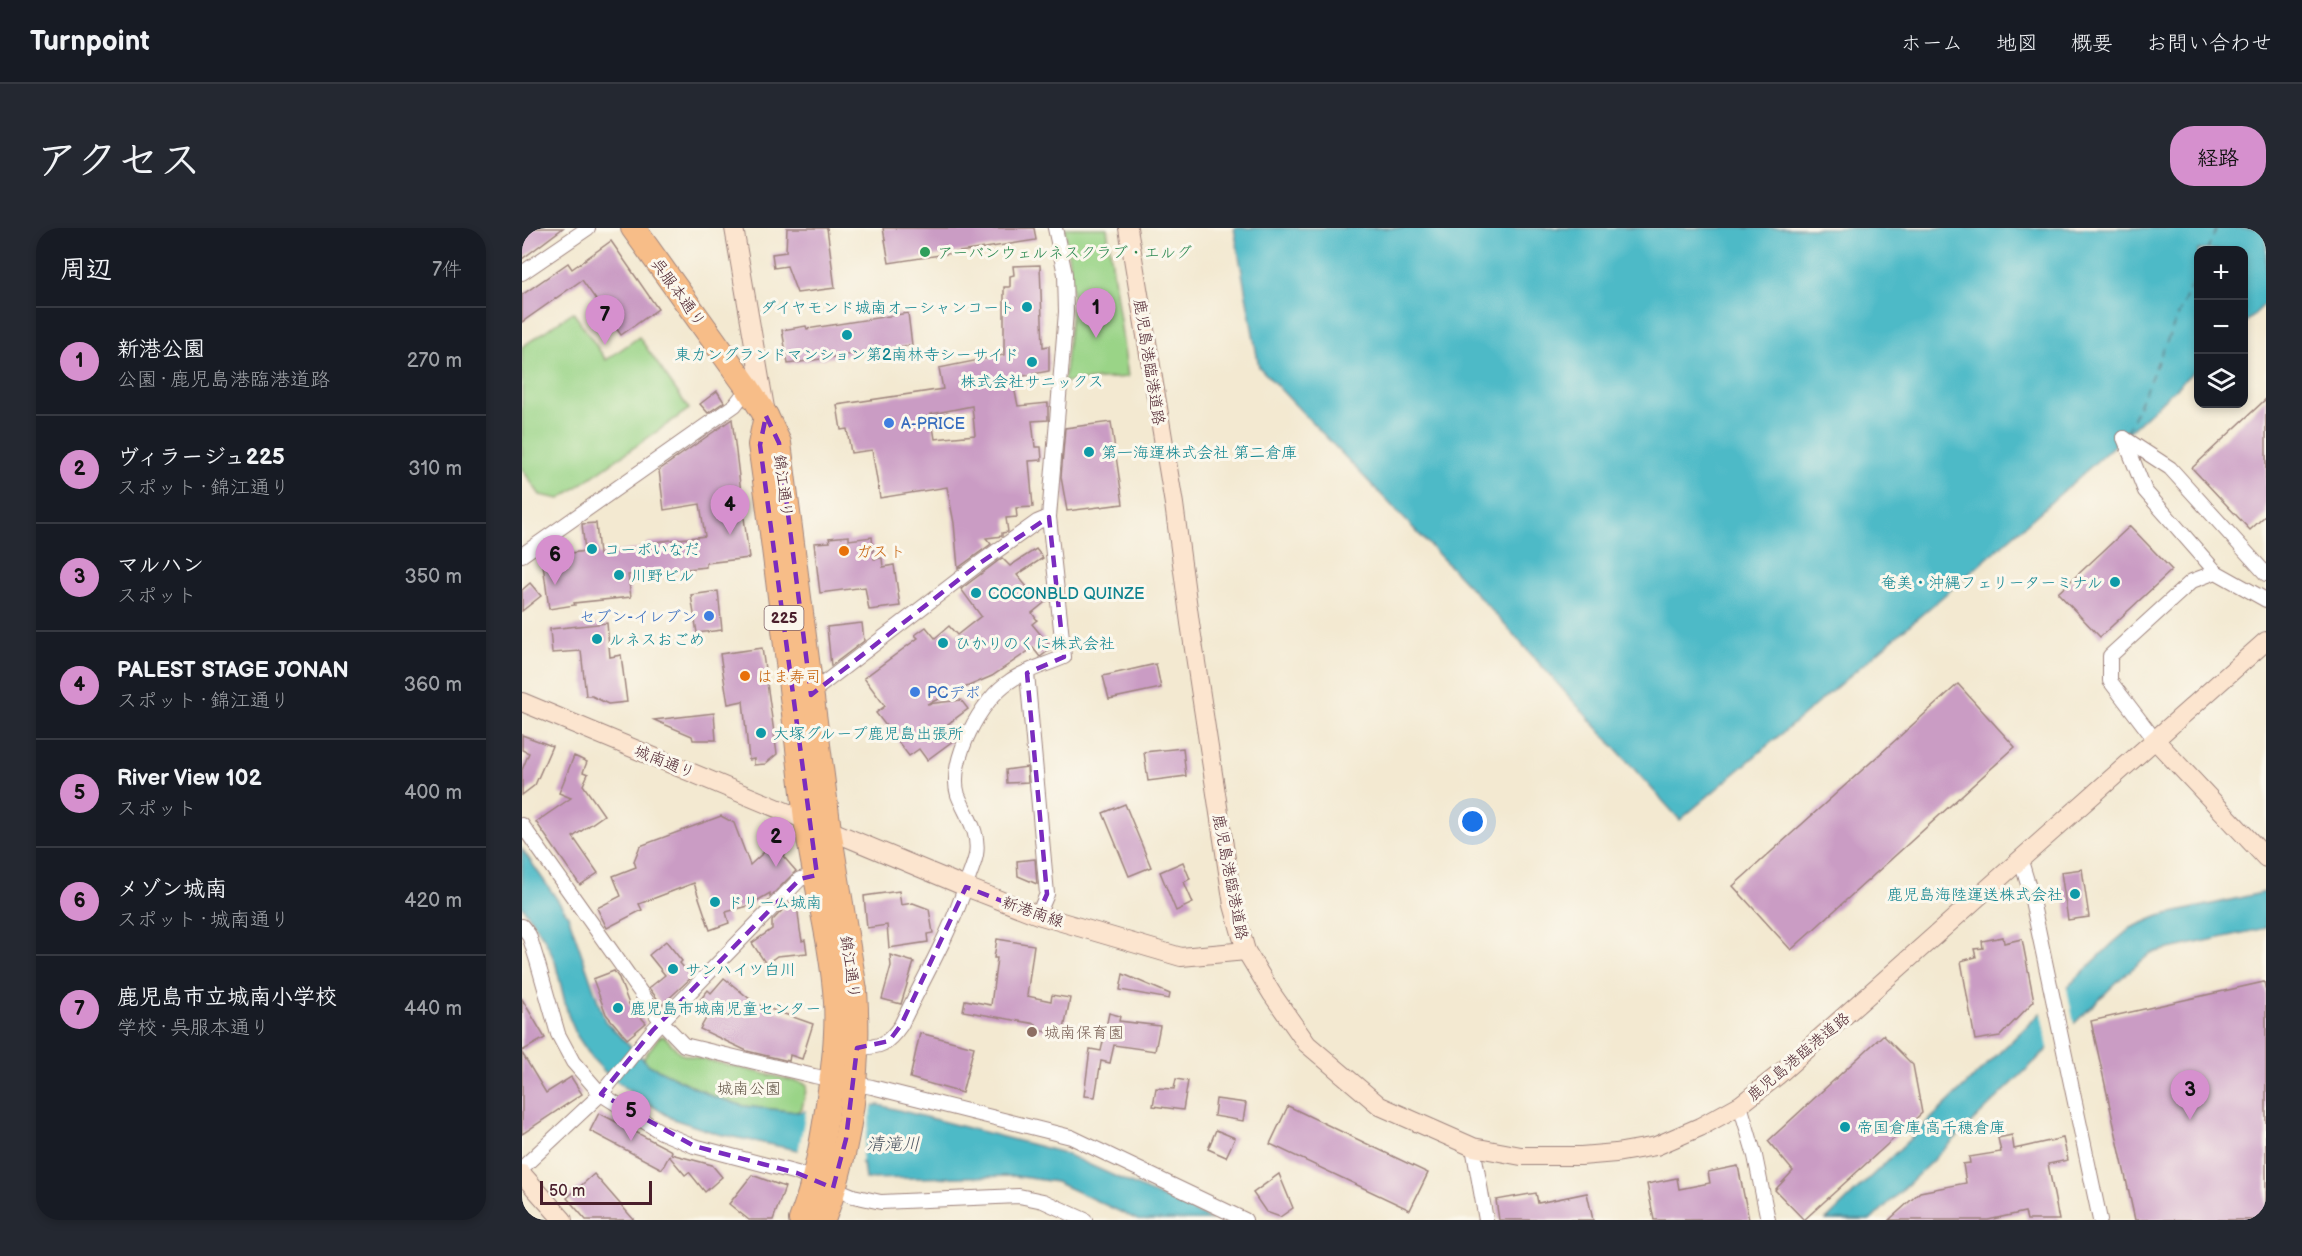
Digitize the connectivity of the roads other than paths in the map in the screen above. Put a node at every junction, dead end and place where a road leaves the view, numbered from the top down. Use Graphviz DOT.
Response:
graph roads {
  1 [pos="588,228"];
  2 [pos="633,228"];
  3 [pos="734,228"];
  4 [pos="1055,228"];
  5 [pos="1128,228"];
  6 [pos="522,273"];
  7 [pos="748,388"];
  8 [pos="766,416"];
  9 [pos="1050,517"];
  10 [pos="522,555"];
  11 [pos="2216,572"];
  12 [pos="2266,573"];
  13 [pos="2266,600"];
  14 [pos="2266,641"];
  15 [pos="1027,673"];
  16 [pos="811,693"];
  17 [pos="522,702"];
  18 [pos="2155,740"];
  19 [pos="807,820"];
  20 [pos="522,825"];
  21 [pos="829,830"];
  22 [pos="2266,858"];
  23 [pos="2020,861"];
  24 [pos="817,875"];
  25 [pos="966,887"];
  26 [pos="1038,915"];
  27 [pos="522,926"];
  28 [pos="1245,951"];
  29 [pos="661,1021"];
  30 [pos="857,1048"];
  31 [pos="842,1086"];
  32 [pos="601,1094"];
  33 [pos="1740,1105"];
  34 [pos="1473,1148"];
  35 [pos="522,1168"];
  36 [pos="522,1174"];
  37 [pos="826,1174"];
  38 [pos="563,1220"];
  39 [pos="801,1220"];
  40 [pos="823,1220"];
  41 [pos="1085,1220"];
  42 [pos="1245,1220"];
  43 [pos="1486,1220"];
  44 [pos="1768,1220"];
  45 [pos="2100,1220"];
  1 -- 6 [label="street"];
  2 -- 7 [label="highway, 呉服本通り / 225"];
  3 -- 8 [label="street"];
  4 -- 9 [label="street"];
  5 -- 28 [label="street, 鹿児島港臨港道路"];
  7 -- 8 [label="highway, 呉服本通り / 225"];
  7 -- 10 [label="street"];
  8 -- 16 [label="highway, 錦江通り / 225"];
  8 -- 19 [label="highway, 錦江通り / 225"];
  9 -- 15 [label="street"];
  9 -- 16 [label="street"];
  11 -- 12 [label="street"];
  11 -- 13 [label="street"];
  11 -- 18 [label="street"];
  14 -- 18 [label="street, 鹿児島港臨港道路"];
  15 -- 25 [label="street"];
  15 -- 26 [label="street"];
  16 -- 21 [label="highway, 錦江通り / 225"];
  17 -- 19 [label="street, 城南通り"];
  18 -- 22 [label="street"];
  18 -- 23 [label="street, 鹿児島港臨港道路"];
  19 -- 21 [label="street, 城南通り"];
  19 -- 24 [label="highway, 錦江通り / 225"];
  20 -- 29 [label="street"];
  21 -- 25 [label="street, 新港南線"];
  21 -- 30 [label="highway, 錦江通り / 225"];
  23 -- 33 [label="street, 鹿児島港臨港道路"];
  23 -- 45 [label="street"];
  24 -- 29 [label="street"];
  24 -- 31 [label="highway, 錦江通り / 225"];
  25 -- 26 [label="street, 新港南線"];
  25 -- 30 [label="street"];
  26 -- 28 [label="street, 新港南線"];
  27 -- 32 [label="street"];
  28 -- 34 [label="street, 鹿児島港臨港道路"];
  29 -- 31 [label="street"];
  29 -- 32 [label="street"];
  30 -- 31 [label="highway, 錦江通り / 225"];
  31 -- 37 [label="highway, 錦江通り / 225"];
  31 -- 42 [label="street"];
  32 -- 35 [label="street"];
  32 -- 37 [label="street"];
  33 -- 34 [label="street, 鹿児島港臨港道路"];
  33 -- 44 [label="street"];
  34 -- 43 [label="street"];
  36 -- 38 [label="street"];
  37 -- 39 [label="highway, 錦江通り / 225"];
  37 -- 40 [label="highway, 錦江通り / 225"];
  37 -- 41 [label="street"];
}
